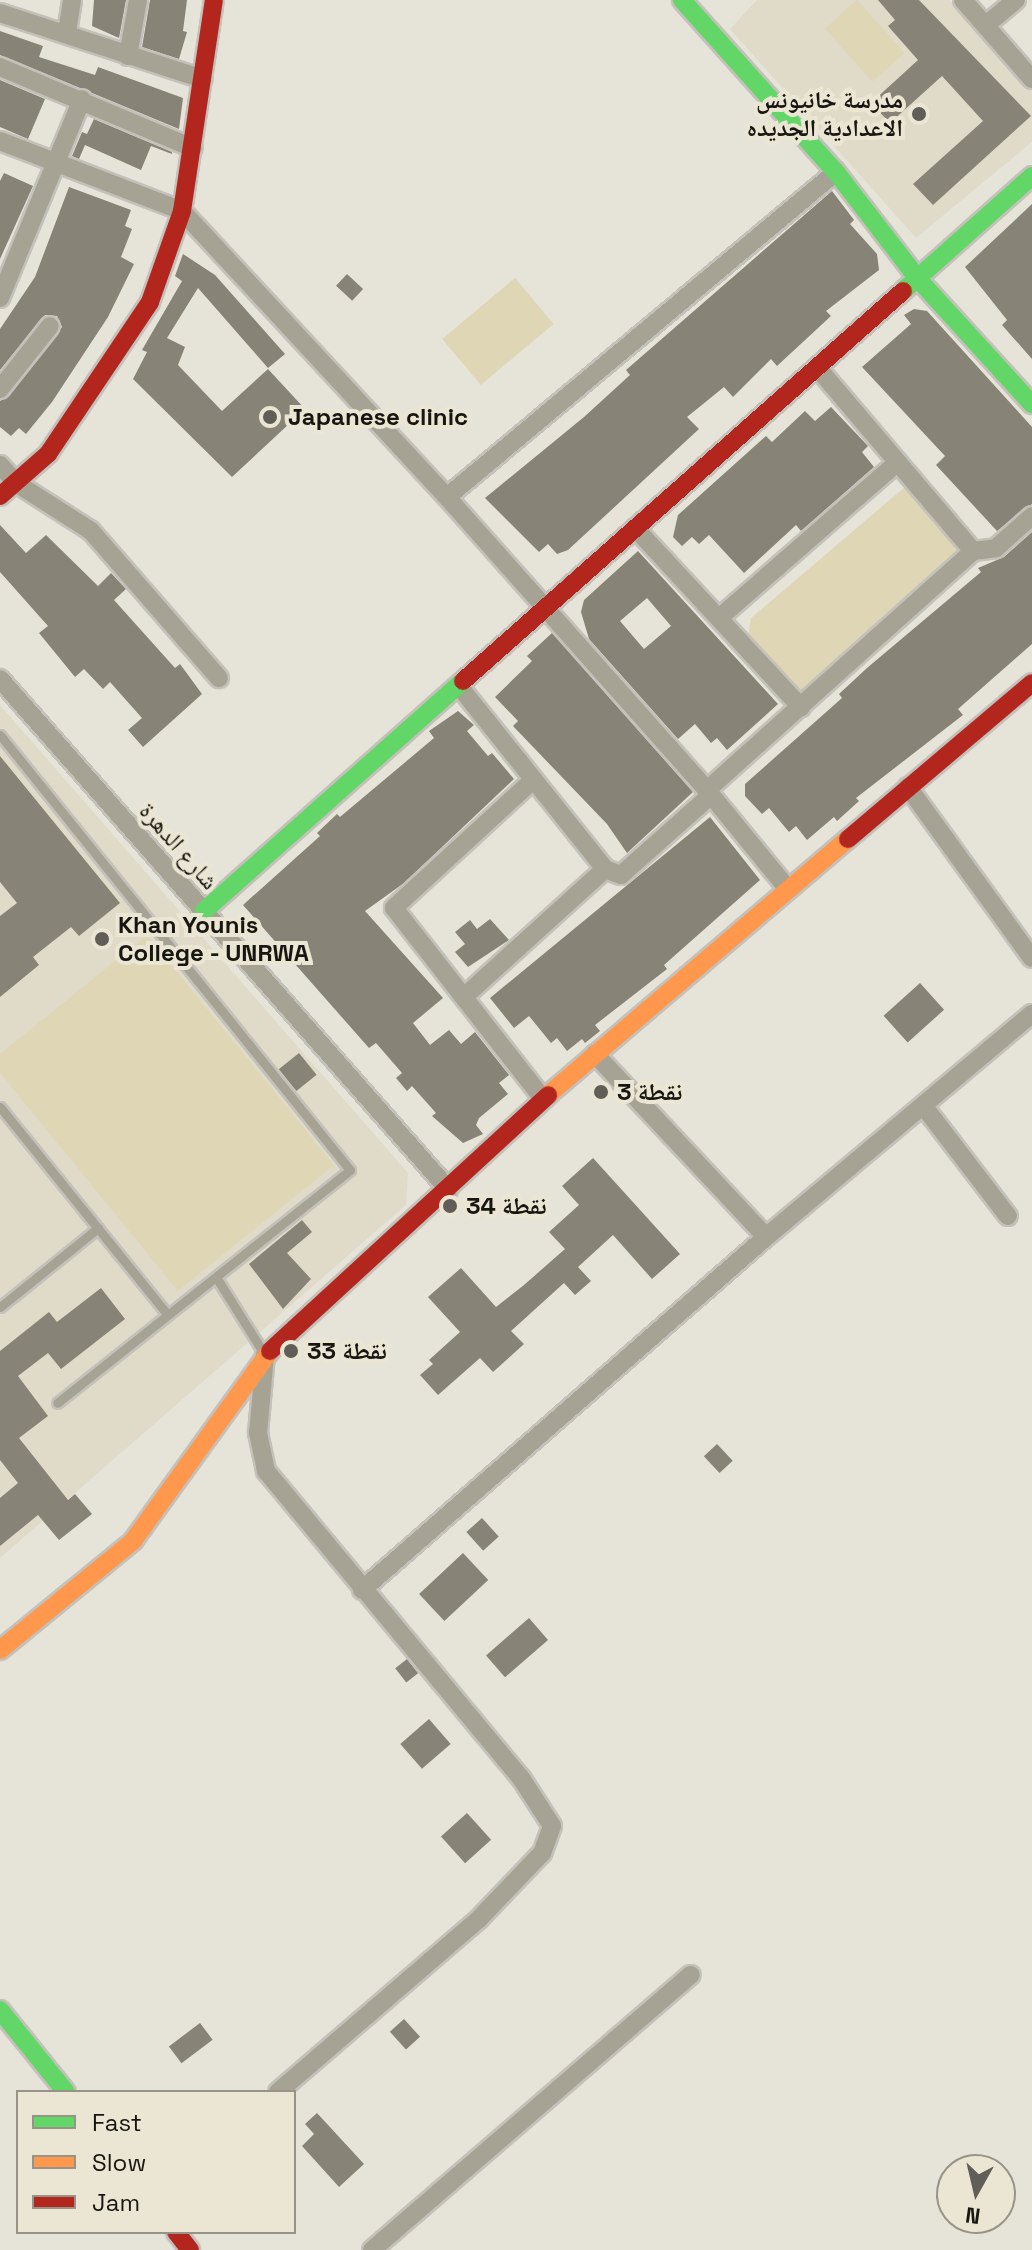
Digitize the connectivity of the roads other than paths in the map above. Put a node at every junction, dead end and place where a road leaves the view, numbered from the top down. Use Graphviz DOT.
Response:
graph roads {
  1 [pos="72,0"];
  2 [pos="138,0"];
  3 [pos="214,0"];
  4 [pos="682,0"];
  5 [pos="963,0"];
  6 [pos="1016,0"];
  7 [pos="0,13"];
  8 [pos="986,25"];
  9 [pos="67,32"];
  10 [pos="128,56"];
  11 [pos="0,67"];
  12 [pos="203,79"];
  13 [pos="1032,79"];
  14 [pos="82,99"];
  15 [pos="0,141"];
  16 [pos="193,148"];
  17 [pos="56,163"];
  18 [pos="836,172"];
  19 [pos="1032,176"];
  20 [pos="182,211"];
  21 [pos="919,280"];
  22 [pos="0,298"];
  23 [pos="50,326"];
  24 [pos="818,368"];
  25 [pos="0,389"];
  26 [pos="1032,404"];
  27 [pos="898,462"];
  28 [pos="0,465"];
  29 [pos="16,483"];
  30 [pos="0,496"];
  31 [pos="447,497"];
  32 [pos="1032,516"];
  33 [pos="636,529"];
  34 [pos="973,551"];
  35 [pos="545,609"];
  36 [pos="719,618"];
  37 [pos="219,678"];
  38 [pos="0,679"];
  39 [pos="1032,683"];
  40 [pos="459,686"];
  41 [pos="801,707"];
  42 [pos="0,735"];
  43 [pos="533,780"];
  44 [pos="908,787"];
  45 [pos="709,792"];
  46 [pos="605,869"];
  47 [pos="787,888"];
  48 [pos="204,911"];
  49 [pos="1032,958"];
  50 [pos="464,997"];
  51 [pos="1032,1014"];
  52 [pos="595,1054"];
  53 [pos="543,1099"];
  54 [pos="0,1107"];
  55 [pos="925,1108"];
  56 [pos="448,1189"];
  57 [pos="1008,1216"];
  58 [pos="98,1228"];
  59 [pos="766,1237"];
  60 [pos="216,1277"];
  61 [pos="0,1307"];
  62 [pos="168,1315"];
  63 [pos="265,1355"];
  64 [pos="57,1403"];
  65 [pos="362,1590"];
  66 [pos="0,1650"];
  67 [pos="691,1975"];
  68 [pos="0,2010"];
  69 [pos="64,2090"];
  70 [pos="280,2090"];
  71 [pos="178,2234"];
  72 [pos="190,2250"];
  73 [pos="372,2250"];
  1 -- 9 [label="street"];
  2 -- 10 [label="street"];
  3 -- 12 [label="street"];
  4 -- 18 [label="street"];
  5 -- 8 [label="street"];
  6 -- 8 [label="street"];
  7 -- 9 [label="street"];
  8 -- 13 [label="street"];
  9 -- 10 [label="street"];
  10 -- 12 [label="street"];
  11 -- 14 [label="street"];
  12 -- 16 [label="street"];
  14 -- 16 [label="street"];
  14 -- 17 [label="street"];
  15 -- 17 [label="street"];
  16 -- 20 [label="street"];
  17 -- 20 [label="street"];
  17 -- 22 [label="street"];
  18 -- 21 [label="street"];
  18 -- 31 [label="street"];
  19 -- 21 [label="street"];
  20 -- 29 [label="street"];
  20 -- 31 [label="street"];
  21 -- 24 [label="street"];
  21 -- 26 [label="street"];
  23 -- 25 [label="street"];
  24 -- 27 [label="street"];
  24 -- 33 [label="street"];
  27 -- 34 [label="street"];
  27 -- 36 [label="street"];
  28 -- 29 [label="street"];
  29 -- 30 [label="street"];
  29 -- 37 [label="street"];
  31 -- 35 [label="street"];
  32 -- 34 [label="street"];
  33 -- 35 [label="street"];
  33 -- 36 [label="street"];
  34 -- 41 [label="street"];
  35 -- 40 [label="street"];
  35 -- 45 [label="street"];
  36 -- 41 [label="street"];
  38 -- 48 [label="street, شارع الدهرة"];
  39 -- 44 [label="street"];
  40 -- 43 [label="street"];
  40 -- 48 [label="street"];
  41 -- 45 [label="street"];
  42 -- 60 [label="lane"];
  43 -- 46 [label="street"];
  43 -- 50 [label="street"];
  44 -- 47 [label="street"];
  44 -- 49 [label="street"];
  45 -- 46 [label="street"];
  45 -- 47 [label="street"];
  46 -- 50 [label="street"];
  47 -- 52 [label="street"];
  48 -- 56 [label="street, شارع الدهرة"];
  50 -- 53 [label="street"];
  51 -- 55 [label="street"];
  52 -- 53 [label="street"];
  52 -- 59 [label="street"];
  53 -- 56 [label="street"];
  54 -- 58 [label="lane"];
  55 -- 57 [label="street"];
  55 -- 59 [label="street"];
  56 -- 63 [label="street"];
  58 -- 61 [label="lane"];
  58 -- 62 [label="lane"];
  59 -- 65 [label="street"];
  60 -- 62 [label="lane"];
  60 -- 63 [label="lane"];
  62 -- 64 [label="lane"];
  63 -- 65 [label="street"];
  63 -- 66 [label="street"];
  65 -- 70 [label="street"];
  67 -- 73 [label="street"];
  68 -- 69 [label="street"];
  71 -- 72 [label="street"];
}
